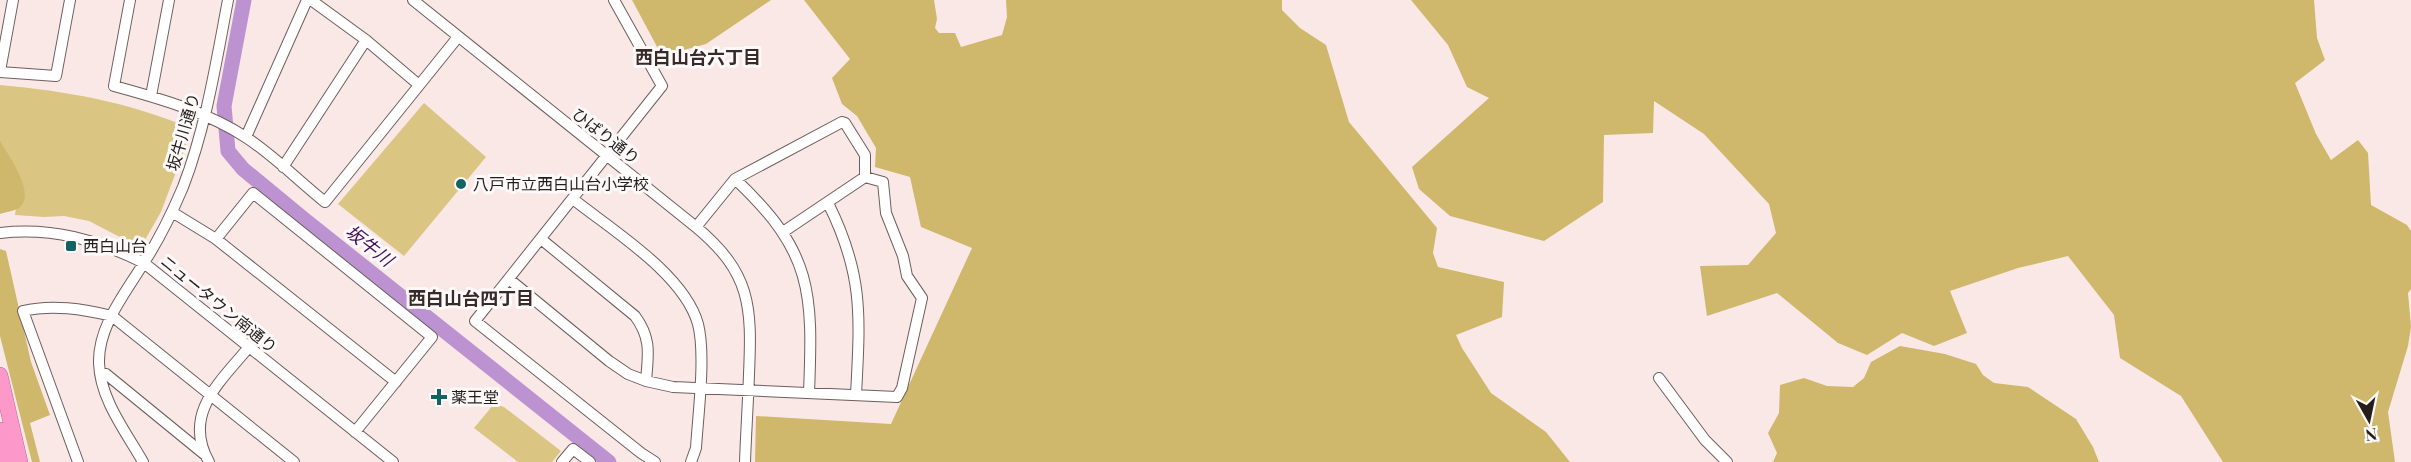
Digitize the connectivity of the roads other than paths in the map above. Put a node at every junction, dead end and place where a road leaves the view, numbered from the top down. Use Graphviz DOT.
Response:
graph roads {
  1 [pos="13,0"];
  2 [pos="70,0"];
  3 [pos="130,0"];
  4 [pos="169,0"];
  5 [pos="228,0"];
  6 [pos="309,0"];
  7 [pos="413,0"];
  8 [pos="614,0"];
  9 [pos="458,37"];
  10 [pos="366,40"];
  11 [pos="0,71"];
  12 [pos="419,85"];
  13 [pos="151,96"];
  14 [pos="205,117"];
  15 [pos="246,137"];
  16 [pos="607,156"];
  17 [pos="283,167"];
  18 [pos="865,177"];
  19 [pos="735,179"];
  20 [pos="573,199"];
  21 [pos="828,203"];
  22 [pos="172,212"];
  23 [pos="696,226"];
  24 [pos="783,232"];
  25 [pos="0,233"];
  26 [pos="216,239"];
  27 [pos="541,239"];
  28 [pos="144,263"];
  29 [pos="509,279"];
  30 [pos="112,316"];
  31 [pos="249,347"];
  32 [pos="100,373"];
  33 [pos="0,375"];
  34 [pos="1659,378"];
  35 [pos="646,381"];
  36 [pos="396,382"];
  37 [pos="699,389"];
  38 [pos="748,391"];
  39 [pos="809,393"];
  40 [pos="210,395"];
  41 [pos="856,395"];
  42 [pos="0,430"];
  43 [pos="355,432"];
  44 [pos="207,458"];
  45 [pos="7,462"];
  46 [pos="20,462"];
  47 [pos="78,462"];
  48 [pos="143,462"];
  49 [pos="294,462"];
  50 [pos="393,462"];
  51 [pos="562,462"];
  52 [pos="590,462"];
  53 [pos="656,462"];
  54 [pos="691,462"];
  55 [pos="745,462"];
  56 [pos="1727,462"];
  1 -- 11 [label="street"];
  2 -- 11 [label="street"];
  3 -- 13 [label="street"];
  4 -- 13 [label="street"];
  5 -- 14 [label="street, 坂牛川通り"];
  6 -- 10 [label="street"];
  6 -- 15 [label="street"];
  7 -- 9 [label="street, ひばり通り"];
  8 -- 16 [label="street"];
  9 -- 12 [label="street"];
  9 -- 16 [label="street, ひばり通り"];
  10 -- 12 [label="street"];
  10 -- 17 [label="street"];
  12 -- 17 [label="street"];
  13 -- 14 [label="street"];
  14 -- 15 [label="street"];
  14 -- 22 [label="street, 坂牛川通り"];
  15 -- 17 [label="street"];
  16 -- 20 [label="street"];
  16 -- 23 [label="street, ひばり通り"];
  18 -- 19 [label="street"];
  18 -- 21 [label="street"];
  18 -- 41 [label="street"];
  19 -- 23 [label="street"];
  19 -- 24 [label="street"];
  20 -- 27 [label="street"];
  20 -- 37 [label="street"];
  21 -- 24 [label="street"];
  21 -- 41 [label="street"];
  22 -- 26 [label="street"];
  22 -- 28 [label="street, 坂牛川通り"];
  23 -- 38 [label="street, ひばり通り"];
  24 -- 39 [label="street"];
  25 -- 28 [label="street, ニュータウン南通り"];
  26 -- 36 [label="street"];
  26 -- 36 [label="street"];
  27 -- 29 [label="street"];
  27 -- 35 [label="street"];
  28 -- 30 [label="street, 坂牛川通り"];
  28 -- 31 [label="street, ニュータウン南通り"];
  29 -- 35 [label="street"];
  29 -- 53 [label="street"];
  30 -- 32 [label="street, 坂牛川通り"];
  30 -- 40 [label="street"];
  30 -- 47 [label="street"];
  31 -- 40 [label="street"];
  31 -- 43 [label="street, ニュータウン南通り"];
  32 -- 44 [label="street"];
  32 -- 48 [label="street, 坂牛川通り"];
  33 -- 46 [label="highway"];
  34 -- 56 [label="street"];
  35 -- 37 [label="street"];
  36 -- 43 [label="street"];
  37 -- 38 [label="street"];
  37 -- 54 [label="street"];
  38 -- 39 [label="street"];
  38 -- 55 [label="street, ひばり通り"];
  39 -- 41 [label="street"];
  40 -- 44 [label="street"];
  40 -- 49 [label="street"];
  42 -- 45 [label="highway"];
  43 -- 50 [label="street, ニュータウン南通り"];
  51 -- 52 [label="street"];
}
